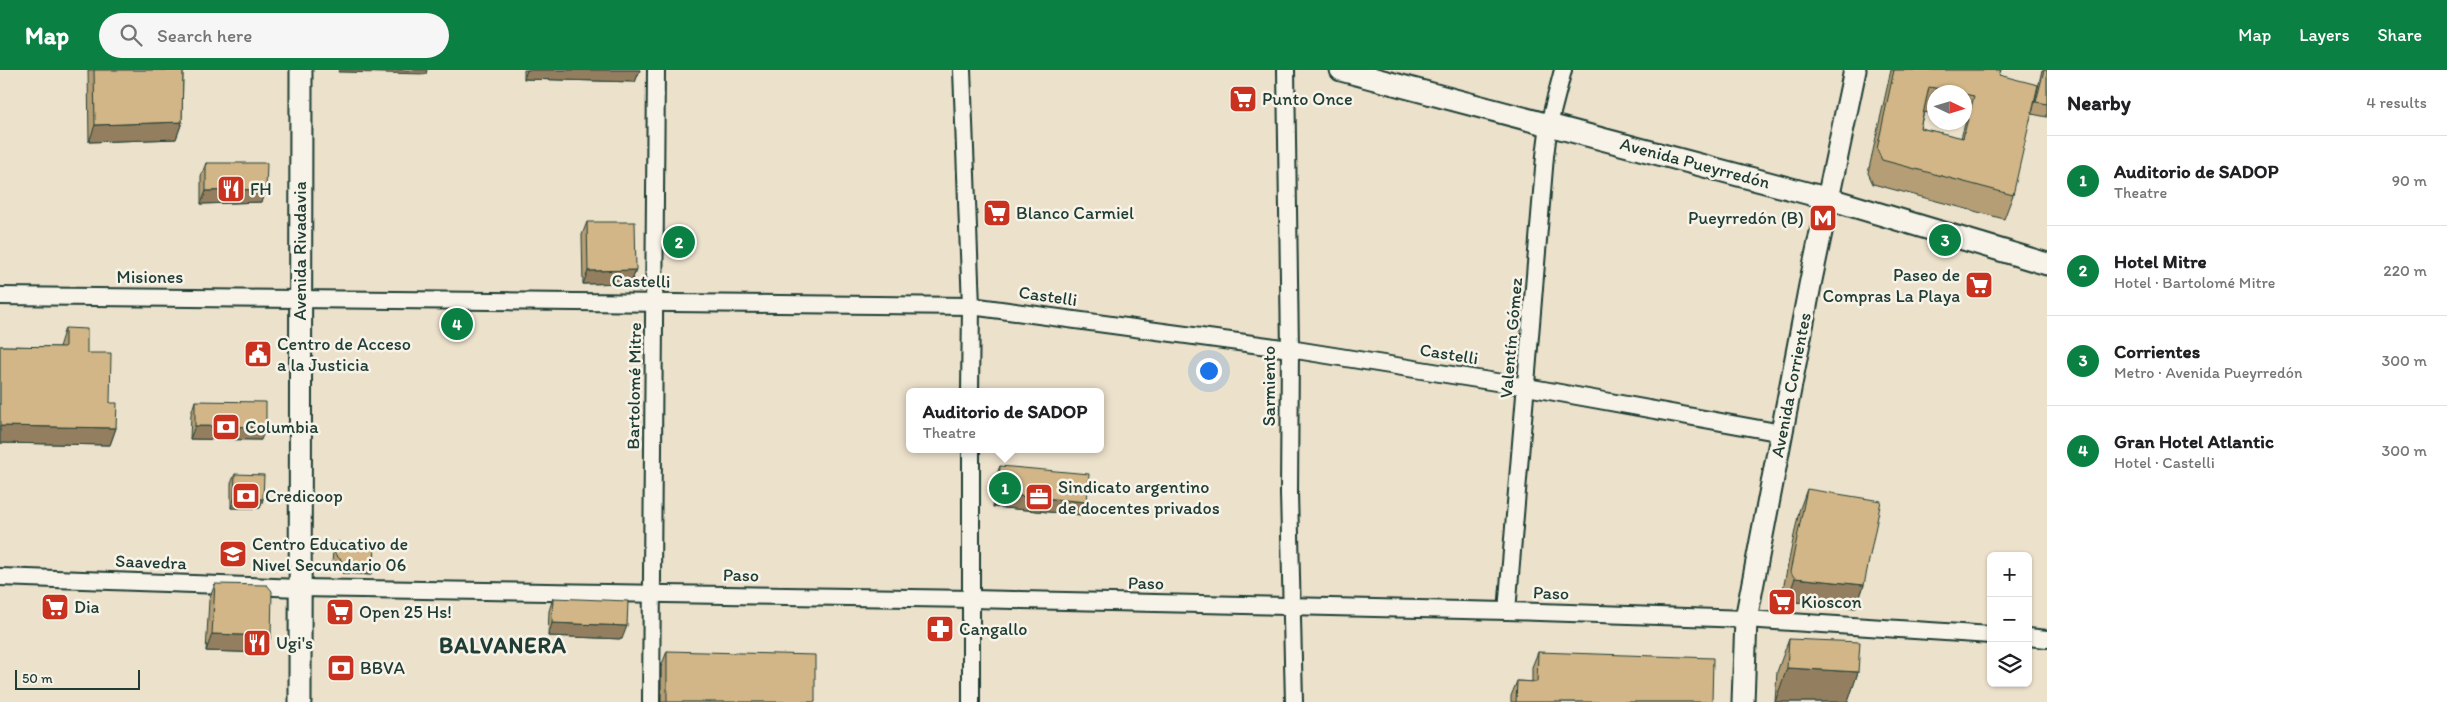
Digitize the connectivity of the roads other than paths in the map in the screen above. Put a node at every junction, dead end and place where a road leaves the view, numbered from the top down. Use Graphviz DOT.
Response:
graph roads {
  1 [pos="301,70"];
  2 [pos="656,70"];
  3 [pos="962,70"];
  4 [pos="1286,70"];
  5 [pos="1341,70"];
  6 [pos="1563,70"];
  7 [pos="1855,70"];
  8 [pos="1549,124"];
  9 [pos="1827,199"];
  10 [pos="2047,264"];
  11 [pos="0,296"];
  12 [pos="300,298"];
  13 [pos="655,302"];
  14 [pos="971,306"];
  15 [pos="1290,349"];
  16 [pos="1527,387"];
  17 [pos="970,388"];
  18 [pos="1782,433"];
  19 [pos="971,453"];
  20 [pos="0,577"];
  21 [pos="300,588"];
  22 [pos="652,594"];
  23 [pos="972,599"];
  24 [pos="1291,607"];
  25 [pos="1507,611"];
  26 [pos="1746,618"];
  27 [pos="1987,635"];
  28 [pos="2032,637"];
  29 [pos="2047,639"];
  30 [pos="300,702"];
  31 [pos="651,702"];
  32 [pos="971,702"];
  33 [pos="1294,702"];
  34 [pos="1742,702"];
  1 -- 12 [label="main road, Avenida Rivadavia"];
  2 -- 13 [label="street, Bartolomé Mitre"];
  3 -- 14 [label="street"];
  4 -- 15 [label="street, Sarmiento"];
  5 -- 8 [label="main road, Avenida Pueyrredón"];
  6 -- 8 [label="street, Valentín Gómez"];
  7 -- 9 [label="main road, Avenida Corrientes"];
  8 -- 9 [label="main road, Avenida Pueyrredón"];
  8 -- 16 [label="street, Valentín Gómez"];
  9 -- 10 [label="main road, Avenida Pueyrredón"];
  9 -- 18 [label="main road, Avenida Corrientes"];
  11 -- 12 [label="street, Misiones"];
  12 -- 13 [label="street, Castelli"];
  12 -- 21 [label="main road, Avenida Rivadavia"];
  13 -- 14 [label="street, Castelli"];
  13 -- 22 [label="street, Bartolomé Mitre"];
  14 -- 15 [label="street, Castelli"];
  14 -- 17 [label="street"];
  15 -- 16 [label="street, Castelli"];
  15 -- 24 [label="street, Sarmiento"];
  16 -- 18 [label="street, Castelli"];
  16 -- 25 [label="street, Valentín Gómez"];
  18 -- 26 [label="main road, Avenida Corrientes"];
  19 -- 23 [label="street"];
  20 -- 21 [label="street, Saavedra"];
  21 -- 22 [label="street, Paso"];
  21 -- 30 [label="main road, Avenida Rivadavia"];
  22 -- 23 [label="street, Paso"];
  22 -- 31 [label="street, Bartolomé Mitre"];
  23 -- 24 [label="street, Paso"];
  23 -- 32 [label="street"];
  24 -- 25 [label="street, Paso"];
  24 -- 33 [label="street, Sarmiento"];
  25 -- 26 [label="street, Paso"];
  26 -- 27 [label="street, Paso"];
  26 -- 34 [label="main road, Avenida Corrientes"];
  28 -- 29 [label="street"];
}
